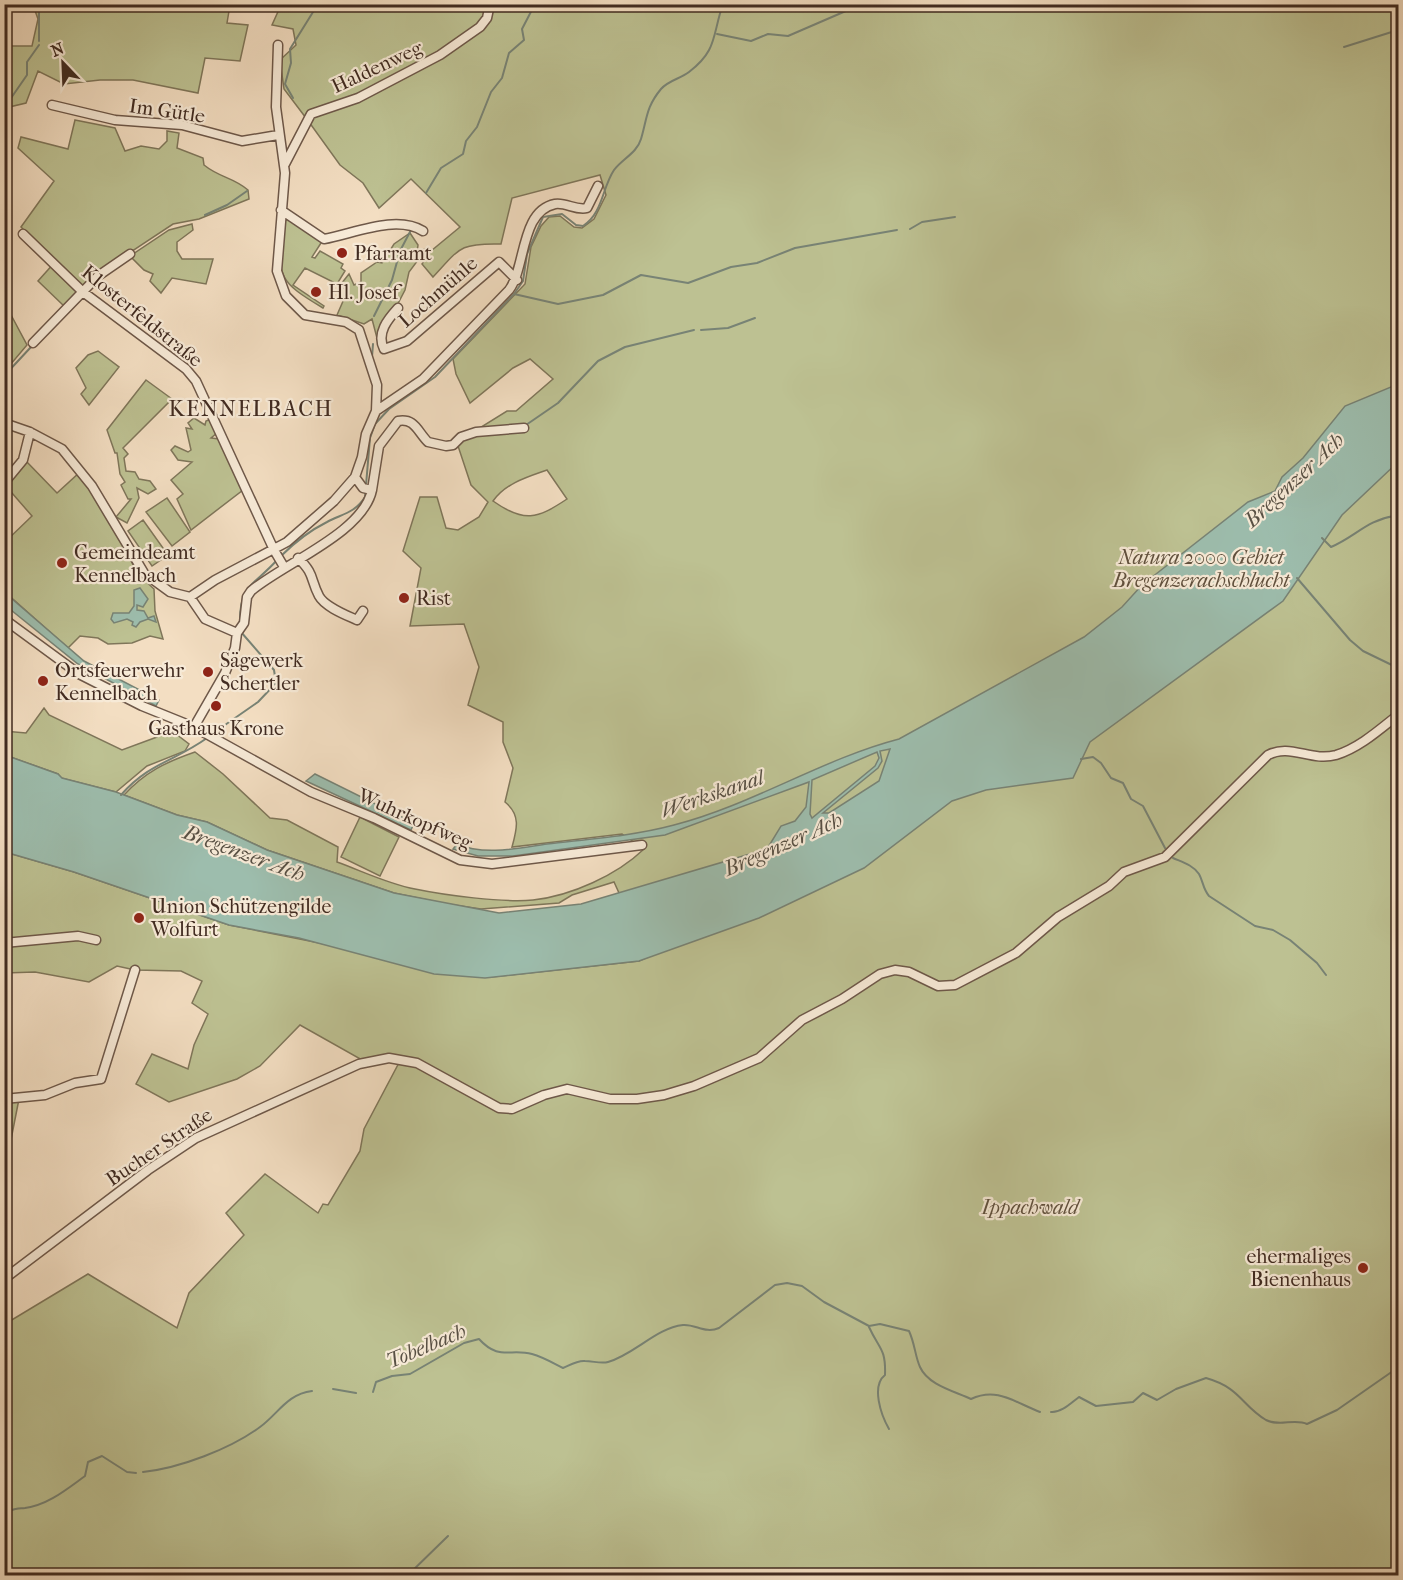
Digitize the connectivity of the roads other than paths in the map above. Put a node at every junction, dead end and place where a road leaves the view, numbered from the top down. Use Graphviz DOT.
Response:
graph roads {
  1 [pos="490,4"];
  2 [pos="278,45"];
  3 [pos="52,105"];
  4 [pos="278,135"];
  5 [pos="285,164"];
  6 [pos="598,186"];
  7 [pos="281,210"];
  8 [pos="423,231"];
  9 [pos="22,234"];
  10 [pos="130,254"];
  11 [pos="517,280"];
  12 [pos="83,292"];
  13 [pos="398,308"];
  14 [pos="33,343"];
  15 [pos="376,411"];
  16 [pos="4,423"];
  17 [pos="524,428"];
  18 [pos="30,432"];
  19 [pos="355,477"];
  20 [pos="4,483"];
  21 [pos="368,489"];
  22 [pos="275,552"];
  23 [pos="298,558"];
  24 [pos="283,565"];
  25 [pos="190,597"];
  26 [pos="363,611"];
  27 [pos="4,619"];
  28 [pos="239,630"];
  29 [pos="1398,715"];
  30 [pos="194,727"];
  31 [pos="642,845"];
  32 [pos="96,940"];
  33 [pos="4,943"];
  34 [pos="135,970"];
  35 [pos="4,1099"];
  36 [pos="4,1280"];
  1 -- 5 [label="street, Haldenweg"];
  2 -- 4 [label="street"];
  3 -- 4 [label="street, Im Gütle"];
  4 -- 5 [label="street"];
  5 -- 7 [label="street"];
  6 -- 11 [label="street"];
  7 -- 8 [label="street"];
  7 -- 15 [label="street"];
  9 -- 12 [label="street, Klosterfeldstraße"];
  10 -- 12 [label="street"];
  11 -- 13 [label="street, Lochmühle"];
  11 -- 15 [label="street"];
  12 -- 14 [label="street"];
  12 -- 22 [label="street, Klosterfeldstraße"];
  15 -- 19 [label="street"];
  16 -- 18 [label="street"];
  17 -- 21 [label="street"];
  18 -- 20 [label="street"];
  18 -- 25 [label="street"];
  19 -- 21 [label="street"];
  19 -- 22 [label="street"];
  21 -- 23 [label="street"];
  22 -- 24 [label="street, Klosterfeldstraße"];
  22 -- 25 [label="street"];
  23 -- 24 [label="street"];
  23 -- 26 [label="street"];
  24 -- 28 [label="street"];
  25 -- 28 [label="street"];
  27 -- 30 [label="street, Wuhrkopfweg"];
  28 -- 30 [label="street"];
  29 -- 36 [label="street, Bucher Straße"];
  30 -- 31 [label="street, Wuhrkopfweg"];
  32 -- 33 [label="street"];
  34 -- 35 [label="street"];
}
